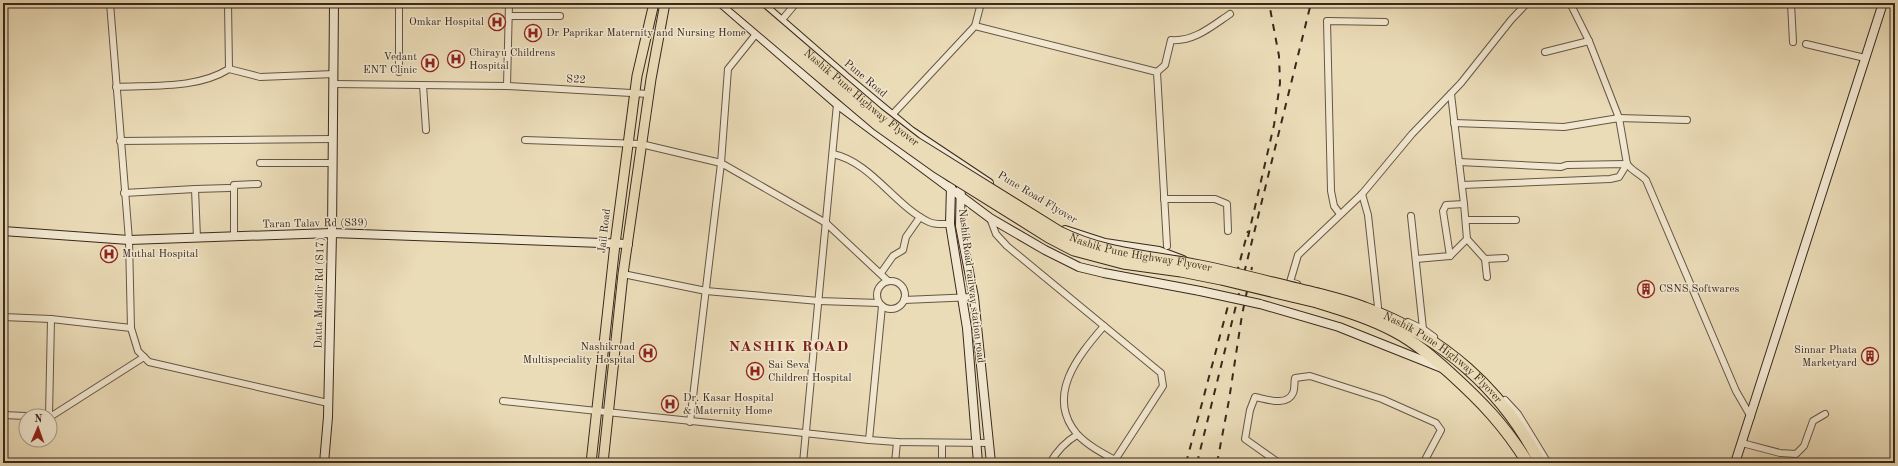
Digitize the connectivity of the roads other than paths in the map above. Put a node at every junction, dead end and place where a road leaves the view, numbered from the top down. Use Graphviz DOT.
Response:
graph roads {
  1 [pos="110,3"];
  2 [pos="228,3"];
  3 [pos="334,3"];
  4 [pos="399,3"];
  5 [pos="509,3"];
  6 [pos="654,3"];
  7 [pos="665,3"];
  8 [pos="721,3"];
  9 [pos="734,3"];
  10 [pos="749,3"];
  11 [pos="761,3"];
  12 [pos="796,3"];
  13 [pos="981,3"];
  14 [pos="1527,3"];
  15 [pos="1570,3"];
  16 [pos="1791,3"];
  17 [pos="1883,3"];
  18 [pos="1230,14"];
  19 [pos="509,16"];
  20 [pos="560,16"];
  21 [pos="781,21"];
  22 [pos="1385,22"];
  23 [pos="975,26"];
  24 [pos="756,34"];
  25 [pos="1589,41"];
  26 [pos="1793,42"];
  27 [pos="1806,44"];
  28 [pos="1545,52"];
  29 [pos="1865,58"];
  30 [pos="230,69"];
  31 [pos="399,72"];
  32 [pos="1157,72"];
  33 [pos="334,74"];
  34 [pos="334,84"];
  35 [pos="423,85"];
  36 [pos="507,86"];
  37 [pos="116,87"];
  38 [pos="635,93"];
  39 [pos="649,94"];
  40 [pos="1451,94"];
  41 [pos="837,104"];
  42 [pos="892,115"];
  43 [pos="1619,118"];
  44 [pos="1687,120"];
  45 [pos="1454,123"];
  46 [pos="426,130"];
  47 [pos="333,139"];
  48 [pos="525,140"];
  49 [pos="120,141"];
  50 [pos="629,142"];
  51 [pos="642,144"];
  52 [pos="833,154"];
  53 [pos="953,159"];
  54 [pos="1459,162"];
  55 [pos="260,163"];
  56 [pos="333,163"];
  57 [pos="721,163"];
  58 [pos="962,164"];
  59 [pos="1627,164"];
  60 [pos="258,184"];
  61 [pos="1462,185"];
  62 [pos="229,188"];
  63 [pos="195,189"];
  64 [pos="950,189"];
  65 [pos="124,193"];
  66 [pos="1362,194"];
  67 [pos="959,195"];
  68 [pos="1164,199"];
  69 [pos="1464,204"];
  70 [pos="1340,214"];
  71 [pos="1411,216"];
  72 [pos="920,217"];
  73 [pos="990,218"];
  74 [pos="1466,220"];
  75 [pos="1516,220"];
  76 [pos="826,223"];
  77 [pos="950,224"];
  78 [pos="3,231"];
  79 [pos="1228,231"];
  80 [pos="332,233"];
  81 [pos="234,236"];
  82 [pos="197,238"];
  83 [pos="1467,239"];
  84 [pos="128,240"];
  85 [pos="615,244"];
  86 [pos="628,244"];
  87 [pos="1168,250"];
  88 [pos="1450,256"];
  89 [pos="1485,258"];
  90 [pos="1505,258"];
  91 [pos="1416,259"];
  92 [pos="1198,266"];
  93 [pos="880,273"];
  94 [pos="623,274"];
  95 [pos="1487,277"];
  96 [pos="888,281"];
  97 [pos="706,290"];
  98 [pos="974,297"];
  99 [pos="963,298"];
  100 [pos="1317,298"];
  101 [pos="904,300"];
  102 [pos="819,301"];
  103 [pos="881,304"];
  104 [pos="1378,307"];
  105 [pos="3,316"];
  106 [pos="51,319"];
  107 [pos="1104,326"];
  108 [pos="131,328"];
  109 [pos="1423,329"];
  110 [pos="144,357"];
  111 [pos="1446,370"];
  112 [pos="503,402"];
  113 [pos="328,403"];
  114 [pos="49,408"];
  115 [pos="58,411"];
  116 [pos="596,412"];
  117 [pos="609,414"];
  118 [pos="1824,414"];
  119 [pos="3,415"];
  120 [pos="18,416"];
  121 [pos="1751,417"];
  122 [pos="690,422"];
  123 [pos="807,434"];
  124 [pos="1077,435"];
  125 [pos="869,440"];
  126 [pos="897,442"];
  127 [pos="942,443"];
  128 [pos="976,443"];
  129 [pos="989,443"];
  130 [pos="1742,443"];
  131 [pos="1426,458"];
  132 [pos="1114,462"];
  133 [pos="324,463"];
  134 [pos="591,463"];
  135 [pos="603,463"];
  136 [pos="803,463"];
  137 [pos="895,463"];
  138 [pos="942,463"];
  139 [pos="978,463"];
  140 [pos="991,463"];
  141 [pos="1050,463"];
  142 [pos="1279,463"];
  143 [pos="1528,463"];
  144 [pos="1540,463"];
  145 [pos="1548,463"];
  146 [pos="1735,463"];
  1 -- 37 [label="street"];
  2 -- 30 [label="street"];
  3 -- 33 [label="main road, Datta Mandir Rd (S17)"];
  4 -- 31 [label="street"];
  5 -- 19 [label="street"];
  6 -- 38 [label="main road, Jail Road"];
  7 -- 39 [label="main road"];
  8 -- 24 [label="main road"];
  9 -- 100 [label="highway, Nashik Pune Highway Flyover, bridge"];
  10 -- 92 [label="highway, Nashik Pune Highway Flyover, bridge"];
  11 -- 21 [label="main road, Pune Road"];
  12 -- 21 [label="street"];
  13 -- 23 [label="street"];
  14 -- 40 [label="street"];
  15 -- 25 [label="street"];
  16 -- 26 [label="street"];
  17 -- 29 [label="main road"];
  18 -- 32 [label="street"];
  19 -- 20 [label="street"];
  19 -- 36 [label="street"];
  21 -- 42 [label="main road, Pune Road"];
  22 -- 70 [label="street"];
  23 -- 32 [label="street"];
  23 -- 42 [label="street"];
  24 -- 41 [label="main road"];
  24 -- 57 [label="street"];
  25 -- 28 [label="street"];
  25 -- 43 [label="street"];
  27 -- 29 [label="street"];
  29 -- 121 [label="main road"];
  30 -- 33 [label="street"];
  30 -- 37 [label="street"];
  32 -- 68 [label="street"];
  33 -- 34 [label="main road, Datta Mandir Rd (S17)"];
  34 -- 35 [label="street, S22"];
  34 -- 47 [label="main road, Datta Mandir Rd (S17)"];
  35 -- 36 [label="street, S22"];
  35 -- 46 [label="street"];
  36 -- 38 [label="street, S22"];
  37 -- 49 [label="street"];
  38 -- 39 [label="street, S22"];
  38 -- 50 [label="main road, Jail Road"];
  39 -- 51 [label="main road"];
  40 -- 45 [label="street"];
  40 -- 66 [label="street"];
  41 -- 52 [label="street"];
  41 -- 64 [label="main road"];
  42 -- 53 [label="main road, Pune Road"];
  43 -- 44 [label="street"];
  43 -- 45 [label="street"];
  43 -- 59 [label="street"];
  45 -- 54 [label="street"];
  47 -- 49 [label="street"];
  47 -- 56 [label="main road, Datta Mandir Rd (S17)"];
  48 -- 50 [label="street"];
  49 -- 65 [label="street"];
  50 -- 51 [label="street"];
  50 -- 85 [label="main road, Jail Road"];
  51 -- 57 [label="street"];
  51 -- 86 [label="main road"];
  52 -- 72 [label="street"];
  52 -- 76 [label="street"];
  53 -- 58 [label="main road, Pune Road"];
  53 -- 64 [label="main road, NashikRoad railway station road"];
  54 -- 59 [label="street"];
  54 -- 61 [label="street"];
  55 -- 56 [label="street"];
  56 -- 80 [label="main road, Datta Mandir Rd (S17)"];
  57 -- 76 [label="street"];
  57 -- 97 [label="street"];
  58 -- 67 [label="main road"];
  58 -- 87 [label="main road, Pune Road Flyover"];
  59 -- 61 [label="street"];
  59 -- 121 [label="street"];
  60 -- 81 [label="street"];
  61 -- 69 [label="street"];
  62 -- 63 [label="street"];
  63 -- 65 [label="street"];
  63 -- 82 [label="street"];
  64 -- 67 [label="main road"];
  64 -- 77 [label="main road, NashikRoad railway station road"];
  65 -- 84 [label="street"];
  66 -- 70 [label="street"];
  66 -- 104 [label="street"];
  67 -- 73 [label="main road"];
  67 -- 98 [label="main road"];
  68 -- 79 [label="street"];
  68 -- 87 [label="street"];
  69 -- 74 [label="street"];
  69 -- 88 [label="street"];
  70 -- 104 [label="street"];
  71 -- 91 [label="street"];
  72 -- 77 [label="street"];
  72 -- 93 [label="street"];
  73 -- 107 [label="street"];
  73 -- 111 [label="main road, bridge"];
  74 -- 75 [label="street"];
  74 -- 83 [label="street"];
  76 -- 93 [label="street"];
  76 -- 102 [label="street"];
  77 -- 99 [label="main road, NashikRoad railway station road"];
  78 -- 84 [label="main road, Taran Talav Rd (S39)"];
  80 -- 81 [label="main road, Taran Talav Rd (S39)"];
  80 -- 85 [label="main road, Taran Talav Rd (S39)"];
  80 -- 113 [label="main road, Datta Mandir Rd (S17)"];
  81 -- 82 [label="main road, Taran Talav Rd (S39)"];
  82 -- 84 [label="main road, Taran Talav Rd (S39)"];
  83 -- 88 [label="street"];
  83 -- 89 [label="street"];
  84 -- 108 [label="street"];
  85 -- 86 [label="main road, Taran Talav Rd (S39)"];
  85 -- 116 [label="main road, Jail Road"];
  86 -- 94 [label="main road"];
  87 -- 92 [label="main road, Pune Road Flyover, bridge"];
  88 -- 91 [label="street"];
  89 -- 90 [label="street"];
  89 -- 95 [label="street"];
  91 -- 109 [label="street"];
  92 -- 100 [label="highway, Nashik Pune Highway Flyover, bridge"];
  93 -- 96 [label="street"];
  94 -- 97 [label="street"];
  94 -- 117 [label="main road"];
  96 -- 101 [label="street"];
  96 -- 103 [label="street"];
  97 -- 102 [label="street"];
  97 -- 122 [label="street"];
  98 -- 99 [label="street"];
  98 -- 129 [label="main road"];
  99 -- 101 [label="street"];
  99 -- 128 [label="main road, NashikRoad railway station road"];
  100 -- 111 [label="highway, Nashik Pune Highway Flyover"];
  100 -- 144 [label="highway, Nashik Pune Highway Flyover"];
  101 -- 103 [label="street"];
  102 -- 103 [label="street"];
  102 -- 123 [label="street"];
  103 -- 125 [label="street"];
  104 -- 109 [label="street"];
  105 -- 106 [label="street"];
  106 -- 108 [label="street"];
  106 -- 114 [label="street"];
  107 -- 124 [label="street"];
  107 -- 132 [label="street"];
  108 -- 110 [label="street"];
  109 -- 145 [label="street"];
  110 -- 113 [label="street"];
  110 -- 115 [label="street"];
  111 -- 143 [label="highway, Nashik Pune Highway Flyover"];
  112 -- 116 [label="street"];
  113 -- 133 [label="main road, Datta Mandir Rd (S17)"];
  116 -- 117 [label="street"];
  116 -- 134 [label="main road, Jail Road"];
  117 -- 122 [label="street"];
  117 -- 135 [label="main road"];
  118 -- 130 [label="street"];
  119 -- 120 [label="street"];
  121 -- 130 [label="main road"];
  122 -- 123 [label="street"];
  123 -- 125 [label="street"];
  123 -- 136 [label="street"];
  124 -- 132 [label="street"];
  124 -- 141 [label="street"];
  125 -- 126 [label="street"];
  126 -- 127 [label="street"];
  126 -- 137 [label="street"];
  127 -- 128 [label="street"];
  127 -- 138 [label="street"];
  128 -- 129 [label="street"];
  128 -- 139 [label="main road, NashikRoad railway station road"];
  129 -- 140 [label="main road"];
  130 -- 146 [label="main road"];
  131 -- 142 [label="street"];
}
